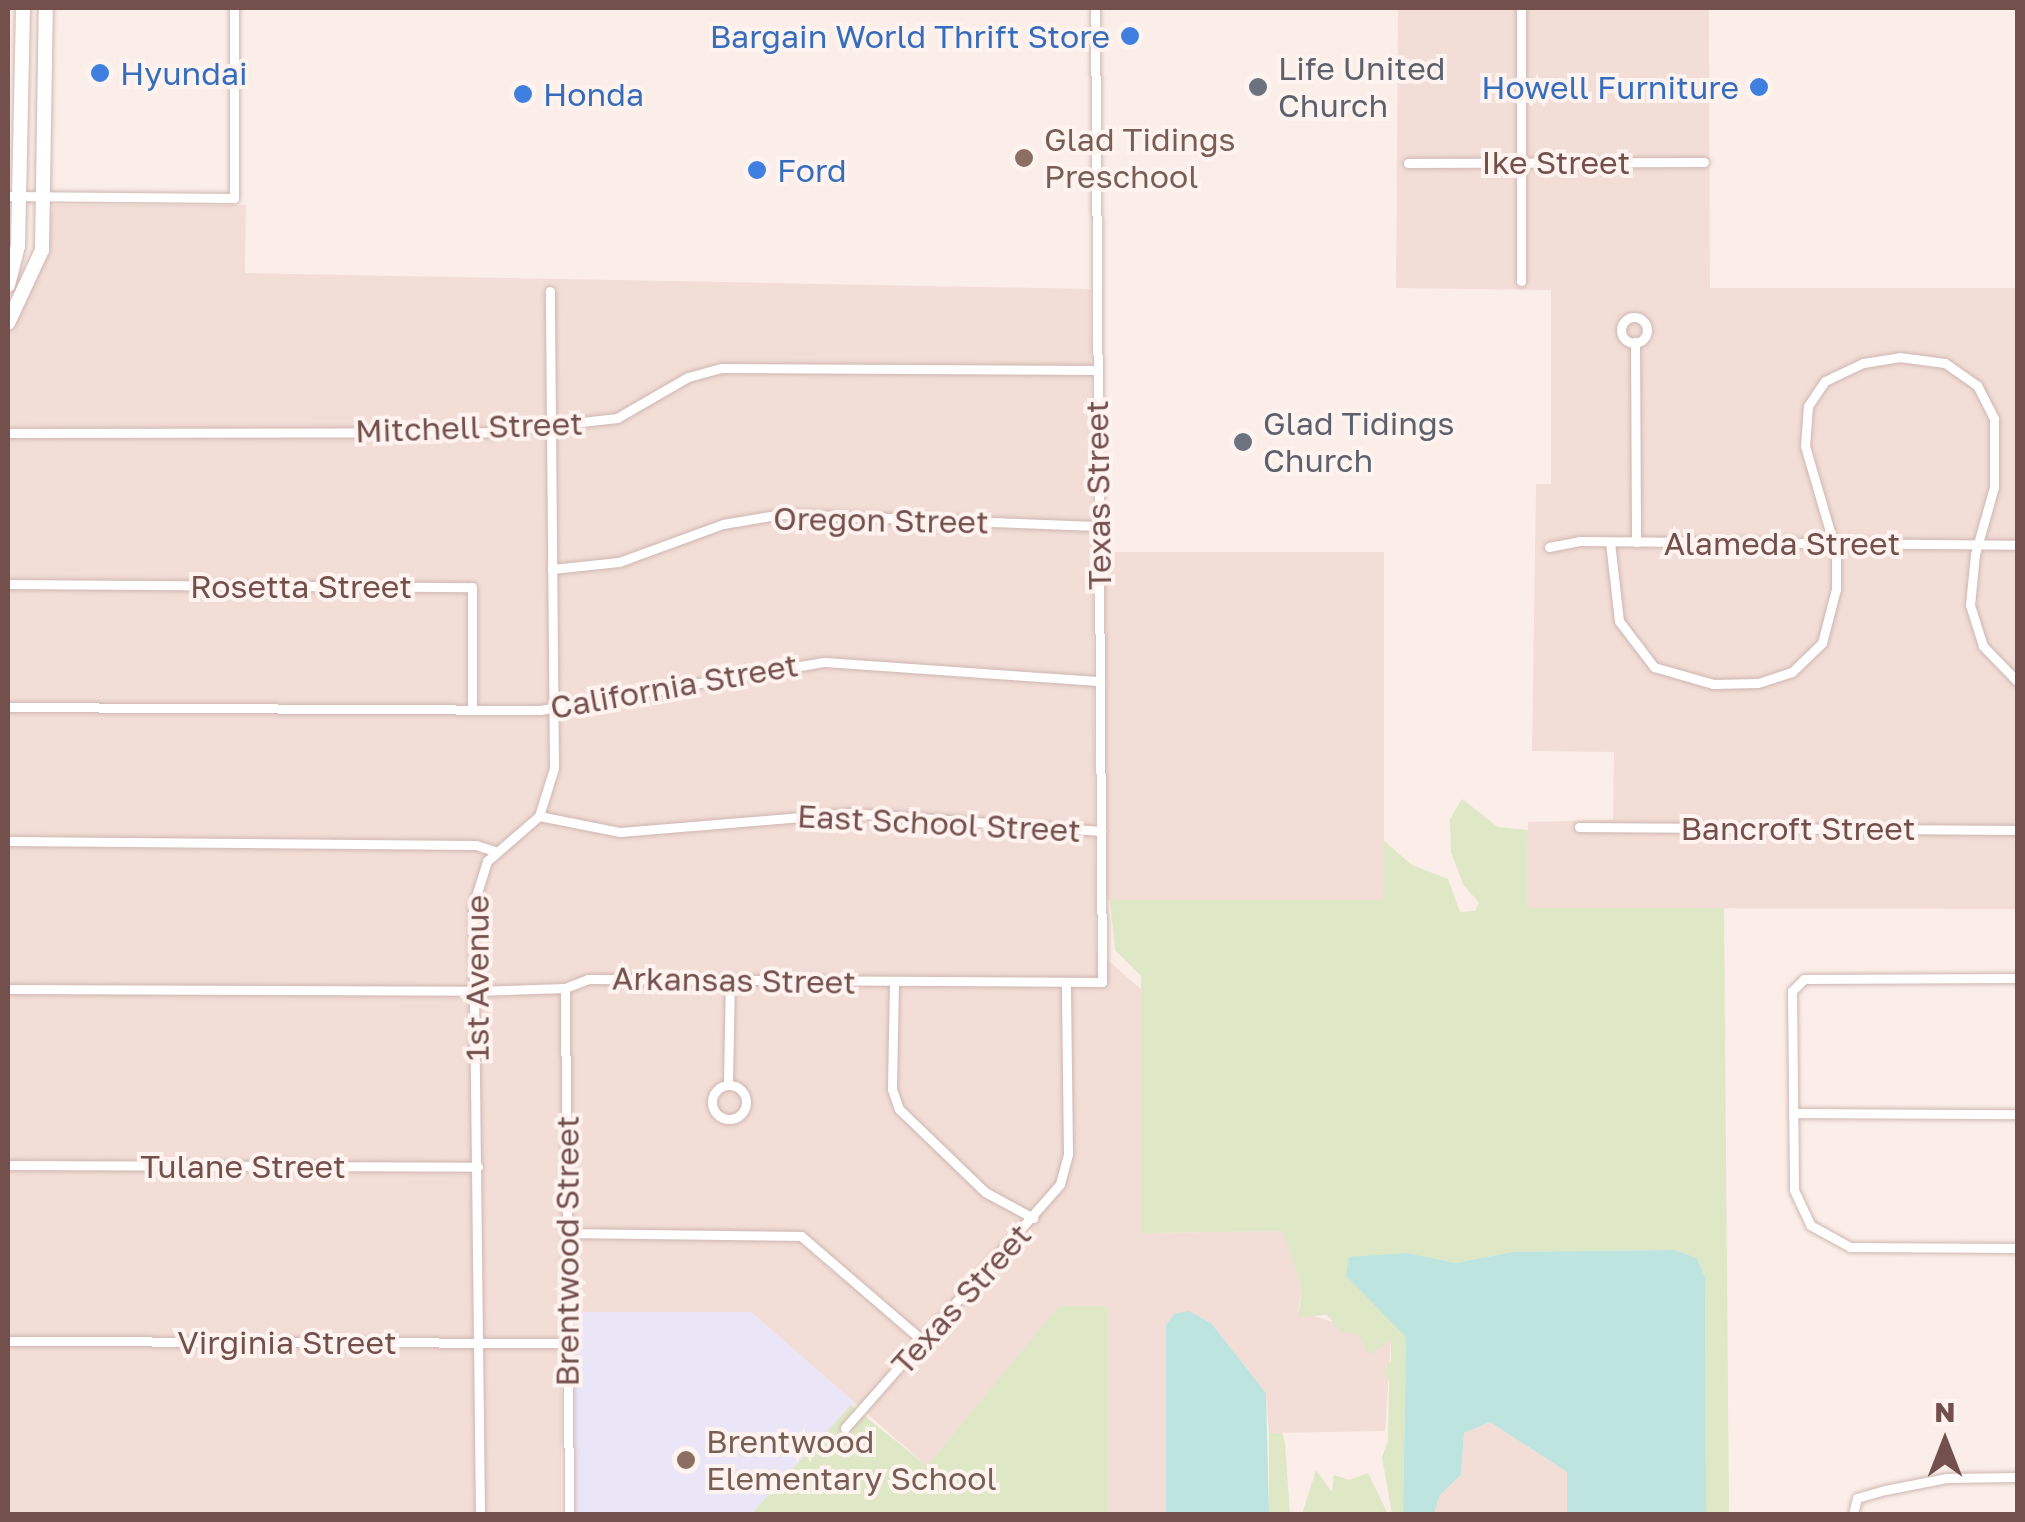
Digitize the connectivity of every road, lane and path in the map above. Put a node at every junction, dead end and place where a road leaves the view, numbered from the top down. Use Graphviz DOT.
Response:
graph roads {
  1 [pos="22,8"];
  2 [pos="46,8"];
  3 [pos="234,8"];
  4 [pos="1095,8"];
  5 [pos="1521,8"];
  6 [pos="1521,162"];
  7 [pos="1704,162"];
  8 [pos="1408,163"];
  9 [pos="13,197"];
  10 [pos="45,197"];
  11 [pos="1522,281"];
  12 [pos="8,285"];
  13 [pos="550,292"];
  14 [pos="8,324"];
  15 [pos="1634,342"];
  16 [pos="1097,370"];
  17 [pos="551,428"];
  18 [pos="8,433"];
  19 [pos="1098,526"];
  20 [pos="1610,542"];
  21 [pos="1636,542"];
  22 [pos="1834,543"];
  23 [pos="1979,545"];
  24 [pos="2018,545"];
  25 [pos="1549,547"];
  26 [pos="552,569"];
  27 [pos="8,584"];
  28 [pos="1100,682"];
  29 [pos="2018,682"];
  30 [pos="8,707"];
  31 [pos="553,709"];
  32 [pos="472,710"];
  33 [pos="540,816"];
  34 [pos="1579,827"];
  35 [pos="2018,830"];
  36 [pos="1101,831"];
  37 [pos="8,841"];
  38 [pos="494,851"];
  39 [pos="2018,978"];
  40 [pos="730,980"];
  41 [pos="894,982"];
  42 [pos="1102,982"];
  43 [pos="1066,983"];
  44 [pos="565,988"];
  45 [pos="8,989"];
  46 [pos="475,991"];
  47 [pos="728,1081"];
  48 [pos="1793,1113"];
  49 [pos="2018,1114"];
  50 [pos="8,1166"];
  51 [pos="478,1168"];
  52 [pos="1032,1218"];
  53 [pos="567,1233"];
  54 [pos="2018,1248"];
  55 [pos="8,1341"];
  56 [pos="923,1341"];
  57 [pos="568,1343"];
  58 [pos="479,1344"];
  59 [pos="845,1428"];
  60 [pos="2018,1478"];
  61 [pos="480,1514"];
  62 [pos="568,1514"];
  63 [pos="1852,1514"];
  1 -- 9 [label="main road"];
  2 -- 10 [label="main road"];
  3 -- 10 [label="street"];
  4 -- 16 [label="street, Texas Street"];
  5 -- 6 [label="street"];
  6 -- 7 [label="street, Ike Street"];
  6 -- 8 [label="street, Ike Street"];
  6 -- 11 [label="street"];
  9 -- 10 [label="street"];
  9 -- 12 [label="main road"];
  10 -- 14 [label="main road"];
  13 -- 17 [label="street"];
  15 -- 21 [label="street"];
  16 -- 17 [label="street, Mitchell Street"];
  16 -- 19 [label="street, Texas Street"];
  17 -- 18 [label="street, Mitchell Street"];
  17 -- 26 [label="street"];
  19 -- 26 [label="street, Oregon Street"];
  19 -- 28 [label="street, Texas Street"];
  20 -- 21 [label="street, Alameda Street"];
  20 -- 22 [label="street"];
  20 -- 25 [label="street, Alameda Street"];
  21 -- 22 [label="street, Alameda Street"];
  22 -- 23 [label="street, Alameda Street"];
  22 -- 23 [label="street"];
  23 -- 24 [label="street, Alameda Street"];
  23 -- 29 [label="street"];
  26 -- 31 [label="street"];
  27 -- 32 [label="street, Rosetta Street"];
  28 -- 31 [label="street, California Street"];
  28 -- 36 [label="street, Texas Street"];
  30 -- 32 [label="street, California Street"];
  31 -- 32 [label="street, California Street"];
  31 -- 33 [label="street"];
  33 -- 36 [label="street, East School Street"];
  33 -- 38 [label="street, 1st Avenue"];
  34 -- 35 [label="street, Bancroft Street"];
  36 -- 42 [label="street, Texas Street"];
  37 -- 38 [label="street"];
  38 -- 46 [label="street, 1st Avenue"];
  39 -- 48 [label="street"];
  40 -- 41 [label="street, Arkansas Street"];
  40 -- 44 [label="street, Arkansas Street"];
  40 -- 47 [label="street"];
  41 -- 43 [label="street, Arkansas Street"];
  41 -- 52 [label="street"];
  42 -- 43 [label="street, Arkansas Street"];
  43 -- 52 [label="street, Texas Street"];
  44 -- 46 [label="street, Arkansas Street"];
  44 -- 53 [label="street, Brentwood Street"];
  45 -- 46 [label="street, Arkansas Street"];
  46 -- 51 [label="street, 1st Avenue"];
  47 -- 47 [label="street"];
  48 -- 49 [label="street"];
  48 -- 54 [label="street"];
  50 -- 51 [label="street, Tulane Street"];
  51 -- 58 [label="street, 1st Avenue"];
  52 -- 56 [label="street, Texas Street"];
  53 -- 56 [label="street"];
  53 -- 57 [label="street, Brentwood Street"];
  55 -- 58 [label="street, Virginia Street"];
  56 -- 59 [label="street, Texas Street"];
  57 -- 58 [label="street, Virginia Street"];
  57 -- 62 [label="street, Brentwood Street"];
  58 -- 61 [label="street, 1st Avenue"];
  60 -- 63 [label="street"];
}
